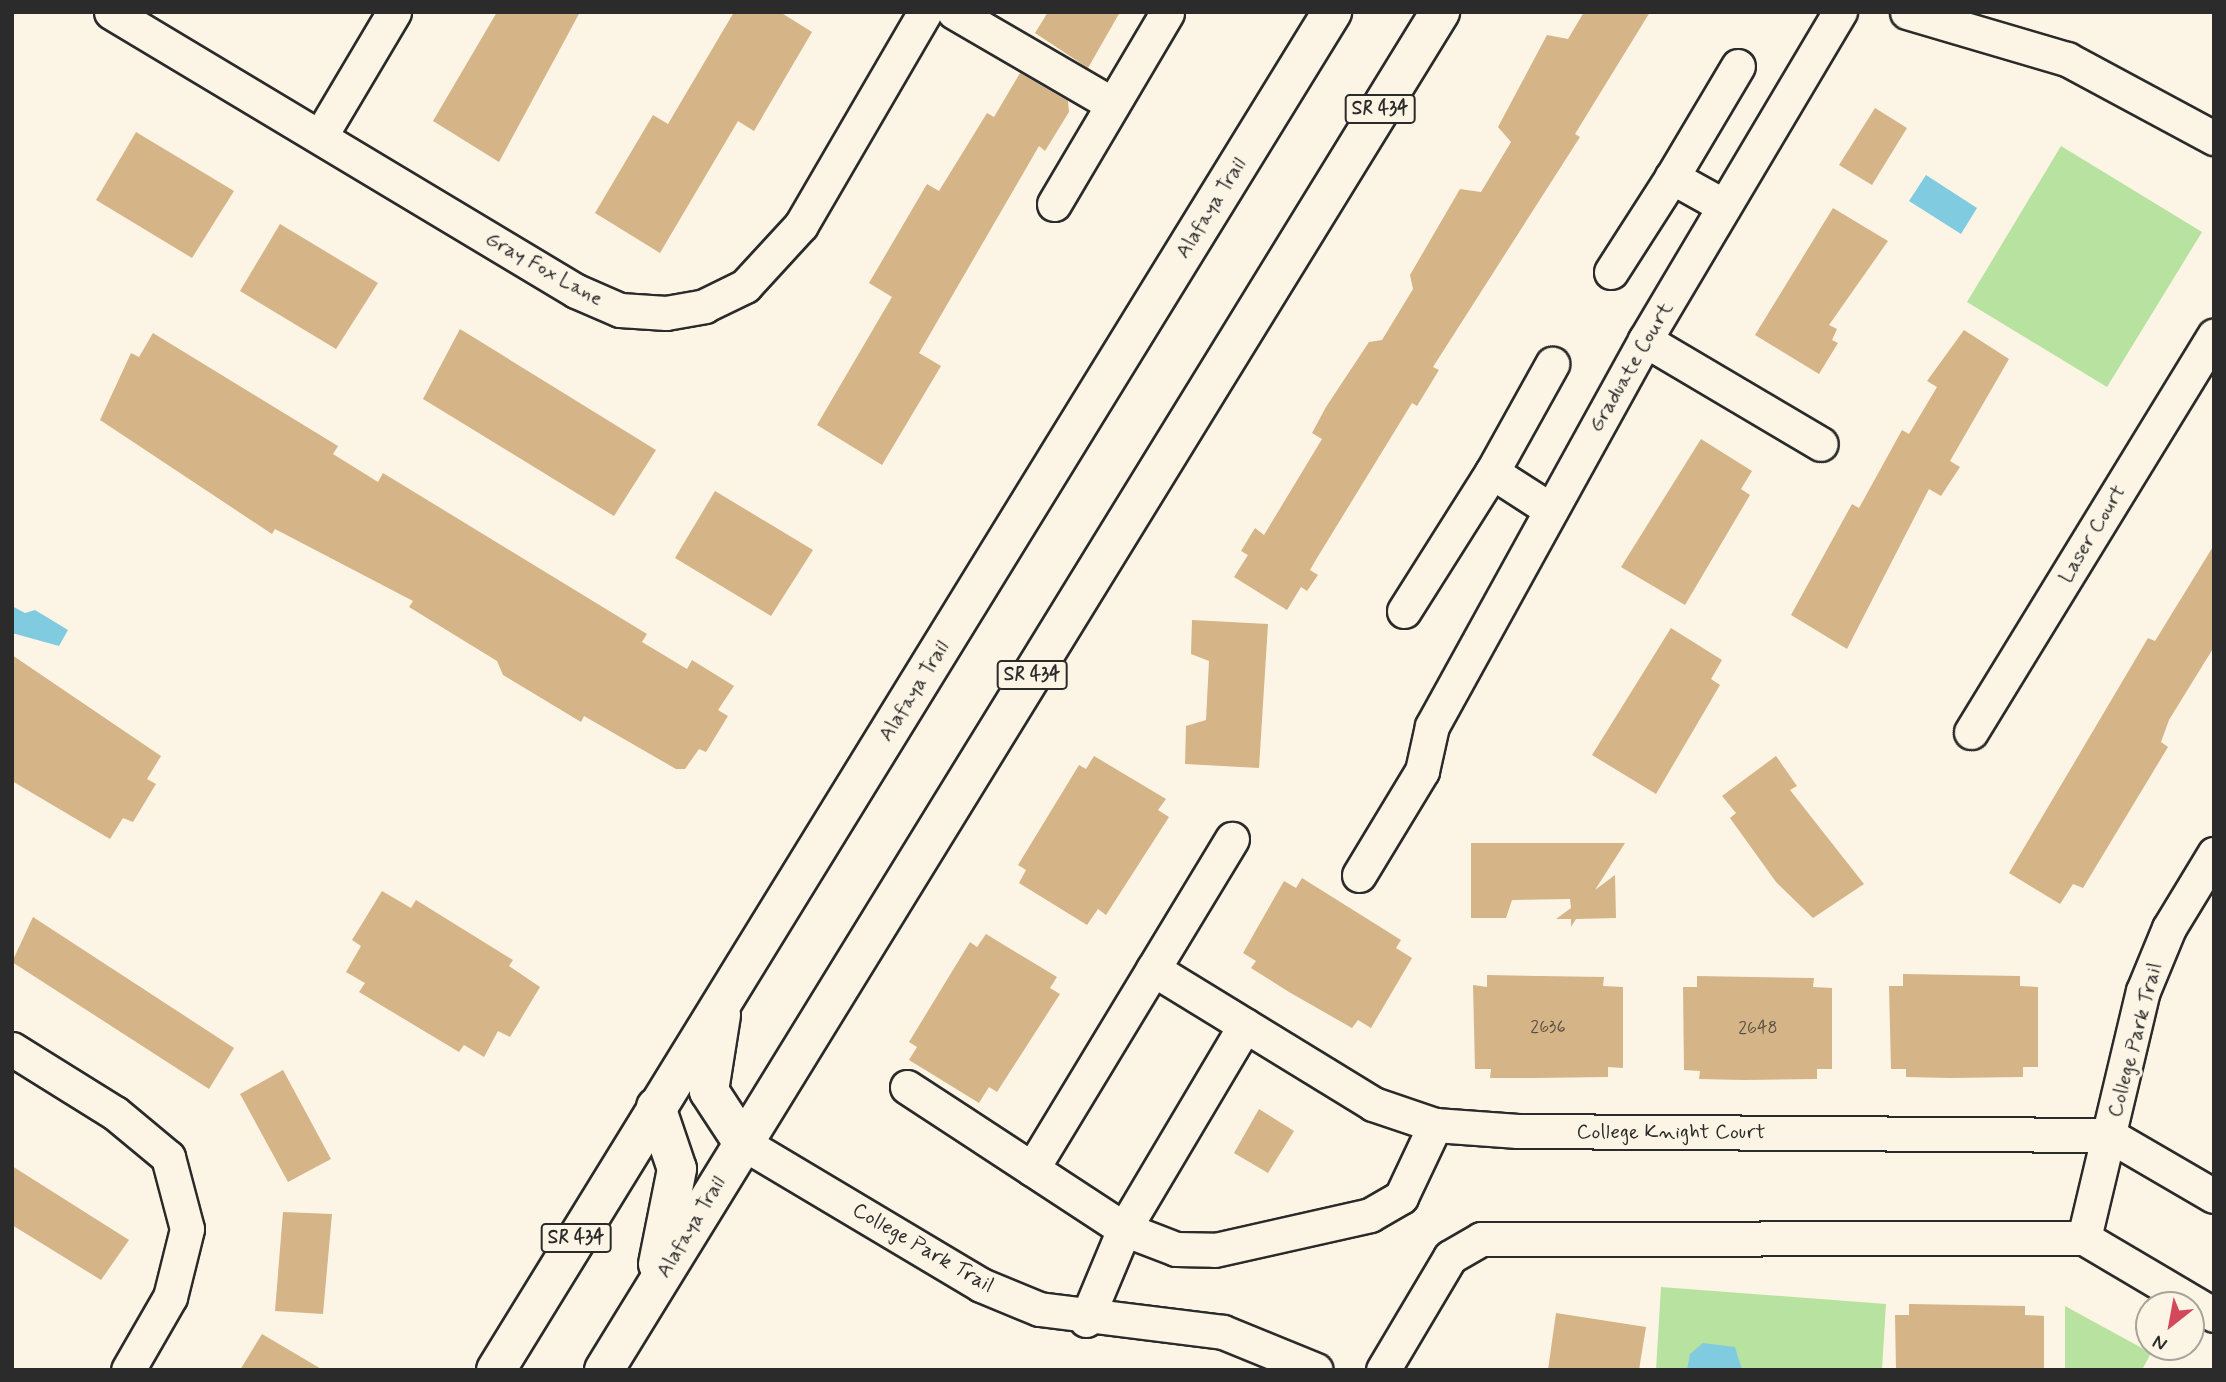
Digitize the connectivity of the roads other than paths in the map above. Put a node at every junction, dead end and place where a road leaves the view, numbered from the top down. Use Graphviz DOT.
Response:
graph roads {
  1 [pos="111,12"];
  2 [pos="394,12"];
  3 [pos="925,12"];
  4 [pos="954,12"];
  5 [pos="1332,12"];
  6 [pos="1440,12"];
  7 [pos="1840,12"];
  8 [pos="1907,12"];
  9 [pos="1167,13"];
  10 [pos="1738,66"];
  11 [pos="1112,104"];
  12 [pos="321,135"];
  13 [pos="2214,138"];
  14 [pos="1672,177"];
  15 [pos="1054,204"];
  16 [pos="1724,206"];
  17 [pos="1611,272"];
  18 [pos="2214,335"];
  19 [pos="1645,340"];
  20 [pos="1552,364"];
  21 [pos="1821,444"];
  22 [pos="1492,472"];
  23 [pos="1551,510"];
  24 [pos="1404,611"];
  25 [pos="1971,732"];
  26 [pos="1233,839"];
  27 [pos="2214,854"];
  28 [pos="1359,875"];
  29 [pos="1153,969"];
  30 [pos="724,999"];
  31 [pos="1245,1025"];
  32 [pos="12,1049"];
  33 [pos="906,1087"];
  34 [pos="656,1107"];
  35 [pos="1435,1125"];
  36 [pos="2109,1135"];
  37 [pos="743,1143"];
  38 [pos="1032,1169"];
  39 [pos="2214,1196"];
  40 [pos="1124,1228"];
  41 [pos="2084,1238"];
  42 [pos="653,1290"];
  43 [pos="2214,1315"];
  44 [pos="1086,1320"];
  45 [pos="128,1370"];
  46 [pos="496,1370"];
  47 [pos="604,1370"];
  48 [pos="1316,1370"];
  49 [pos="1383,1370"];
  1 -- 12 [label="street, Gray Fox Lane"];
  2 -- 12 [label="street"];
  3 -- 12 [label="street, Gray Fox Lane"];
  4 -- 11 [label="street"];
  5 -- 30 [label="main road, Alafaya Trail / SR 434"];
  6 -- 37 [label="main road, Alafaya Trail / SR 434"];
  7 -- 16 [label="street, Graduate Court"];
  8 -- 13 [label="street"];
  9 -- 11 [label="street"];
  10 -- 14 [label="street"];
  11 -- 15 [label="street"];
  14 -- 16 [label="street"];
  14 -- 17 [label="street"];
  16 -- 19 [label="street, Graduate Court"];
  18 -- 25 [label="street, Laser Court"];
  19 -- 21 [label="street"];
  19 -- 23 [label="street, Graduate Court"];
  20 -- 22 [label="street"];
  22 -- 23 [label="street"];
  22 -- 24 [label="street"];
  23 -- 28 [label="street, Graduate Court"];
  26 -- 29 [label="street"];
  27 -- 36 [label="street, College Park Trail"];
  29 -- 31 [label="street, College Knight Court"];
  29 -- 38 [label="street"];
  30 -- 34 [label="main road, Alafaya Trail / SR 434"];
  30 -- 37 [label="main road"];
  31 -- 35 [label="street, College Knight Court"];
  31 -- 40 [label="street"];
  32 -- 45 [label="street"];
  33 -- 38 [label="street"];
  34 -- 42 [label="main road"];
  34 -- 46 [label="main road, Alafaya Trail / SR 434"];
  35 -- 36 [label="street, College Knight Court"];
  35 -- 40 [label="street"];
  36 -- 39 [label="street, College Knight Court"];
  36 -- 41 [label="street, College Park Trail"];
  37 -- 42 [label="main road, Alafaya Trail / SR 434"];
  37 -- 44 [label="street, College Park Trail"];
  38 -- 40 [label="street"];
  40 -- 44 [label="street"];
  41 -- 43 [label="street"];
  41 -- 49 [label="street"];
  42 -- 47 [label="main road, Alafaya Trail / SR 434"];
  44 -- 48 [label="street, College Park Trail"];
}
